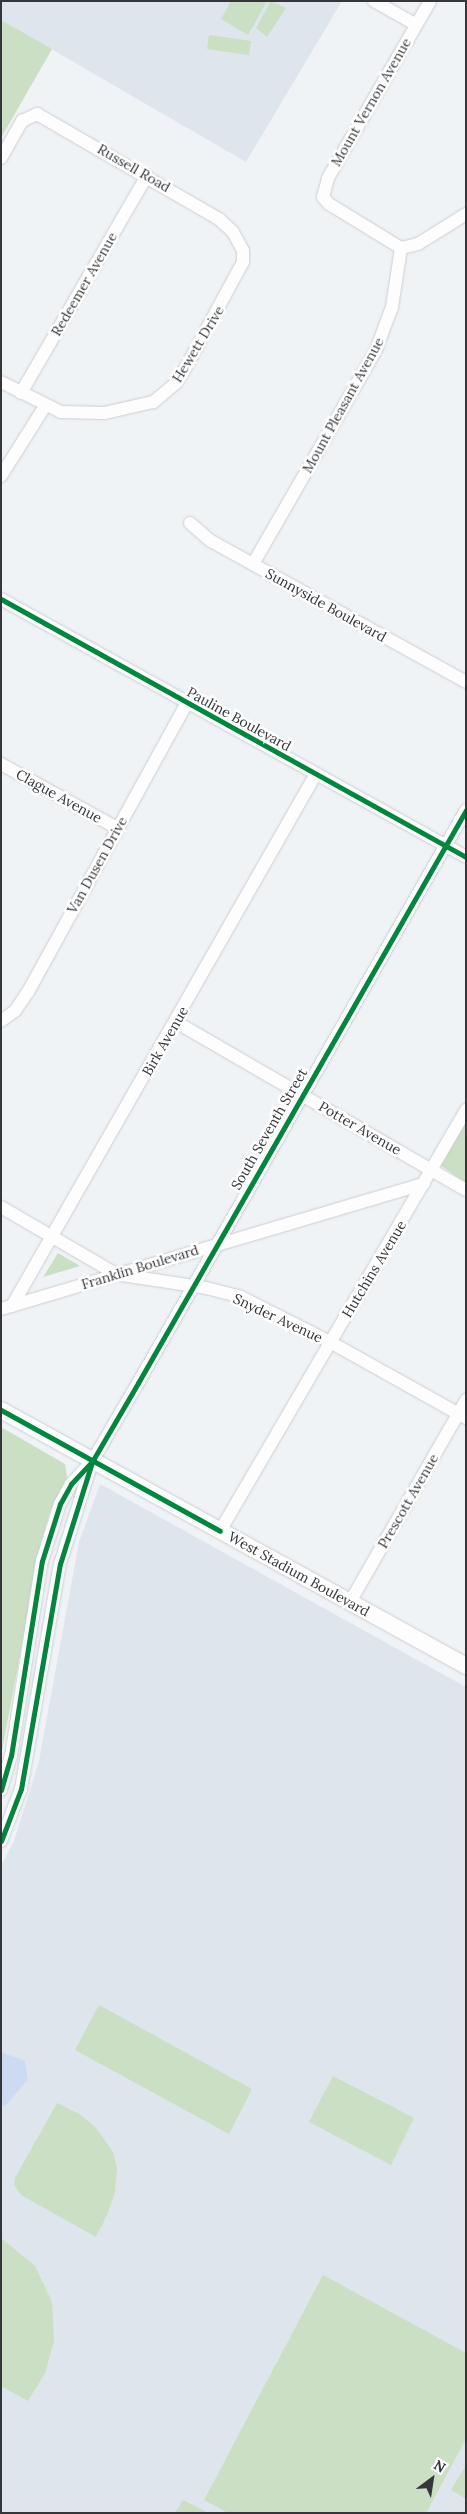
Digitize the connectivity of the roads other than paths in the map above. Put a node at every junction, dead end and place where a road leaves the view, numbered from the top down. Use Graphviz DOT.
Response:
graph roads {
  1 [pos="374,1"];
  2 [pos="430,1"];
  3 [pos="414,24"];
  4 [pos="1,158"];
  5 [pos="147,176"];
  6 [pos="466,214"];
  7 [pos="219,219"];
  8 [pos="401,248"];
  9 [pos="1,382"];
  10 [pos="21,393"];
  11 [pos="45,406"];
  12 [pos="1,476"];
  13 [pos="190,523"];
  14 [pos="253,564"];
  15 [pos="1,599"];
  16 [pos="466,682"];
  17 [pos="186,703"];
  18 [pos="1,764"];
  19 [pos="316,774"];
  20 [pos="466,810"];
  21 [pos="117,828"];
  22 [pos="445,846"];
  23 [pos="466,857"];
  24 [pos="1,1021"];
  25 [pos="176,1022"];
  26 [pos="302,1094"];
  27 [pos="466,1110"];
  28 [pos="432,1170"];
  29 [pos="424,1184"];
  30 [pos="466,1190"];
  31 [pos="1,1207"];
  32 [pos="51,1235"];
  33 [pos="218,1243"];
  34 [pos="116,1274"];
  35 [pos="193,1286"];
  36 [pos="7,1308"];
  37 [pos="330,1342"];
  38 [pos="466,1400"];
  39 [pos="1,1410"];
  40 [pos="462,1416"];
  41 [pos="93,1460"];
  42 [pos="220,1531"];
  43 [pos="350,1602"];
  44 [pos="466,1666"];
  45 [pos="1,1790"];
  46 [pos="1,1841"];
  1 -- 3 [label="street"];
  2 -- 3 [label="street, Mount Vernon Avenue"];
  3 -- 8 [label="street, Mount Vernon Avenue"];
  4 -- 5 [label="street, Russell Road"];
  5 -- 7 [label="street, Russell Road"];
  5 -- 10 [label="street, Redeemer Avenue"];
  6 -- 8 [label="street"];
  7 -- 11 [label="street, Hewett Drive"];
  8 -- 14 [label="street, Mount Pleasant Avenue"];
  9 -- 10 [label="street, Hewett Drive"];
  10 -- 11 [label="street, Hewett Drive"];
  11 -- 12 [label="street"];
  13 -- 14 [label="street, Sunnyside Boulevard"];
  14 -- 16 [label="street, Sunnyside Boulevard"];
  15 -- 17 [label="street, Pauline Boulevard"];
  17 -- 19 [label="street, Pauline Boulevard"];
  17 -- 21 [label="street, Van Dusen Drive"];
  18 -- 21 [label="street, Clague Avenue"];
  19 -- 22 [label="street, Pauline Boulevard"];
  19 -- 25 [label="street, Birk Avenue"];
  20 -- 22 [label="street, South Seventh Street"];
  21 -- 24 [label="street, Van Dusen Drive"];
  22 -- 23 [label="street, Pauline Boulevard"];
  22 -- 26 [label="street, South Seventh Street"];
  25 -- 26 [label="street, Potter Avenue"];
  25 -- 32 [label="street, Birk Avenue"];
  26 -- 28 [label="street, Potter Avenue"];
  26 -- 33 [label="street, South Seventh Street"];
  27 -- 28 [label="street, Hutchins Avenue"];
  28 -- 29 [label="street, Hutchins Avenue"];
  28 -- 30 [label="street, Potter Avenue"];
  29 -- 33 [label="street, Franklin Boulevard"];
  29 -- 37 [label="street, Hutchins Avenue"];
  31 -- 32 [label="street, Snyder Avenue"];
  32 -- 34 [label="street, Snyder Avenue"];
  32 -- 36 [label="street, Birk Avenue"];
  33 -- 34 [label="street, Franklin Boulevard"];
  33 -- 35 [label="street, South Seventh Street"];
  34 -- 35 [label="street, Snyder Avenue"];
  34 -- 36 [label="street, Franklin Boulevard"];
  35 -- 37 [label="street, Snyder Avenue"];
  35 -- 41 [label="street, South Seventh Street"];
  37 -- 40 [label="street, Snyder Avenue"];
  37 -- 42 [label="street, Hutchins Avenue"];
  38 -- 40 [label="street, Prescott Avenue"];
  39 -- 41 [label="main road, West Stadium Boulevard"];
  40 -- 43 [label="street, Prescott Avenue"];
  41 -- 42 [label="main road, West Stadium Boulevard"];
  41 -- 45 [label="street, South Seventh Street"];
  41 -- 46 [label="street, South Seventh Street"];
  42 -- 43 [label="main road, West Stadium Boulevard"];
  43 -- 44 [label="main road, West Stadium Boulevard"];
}
